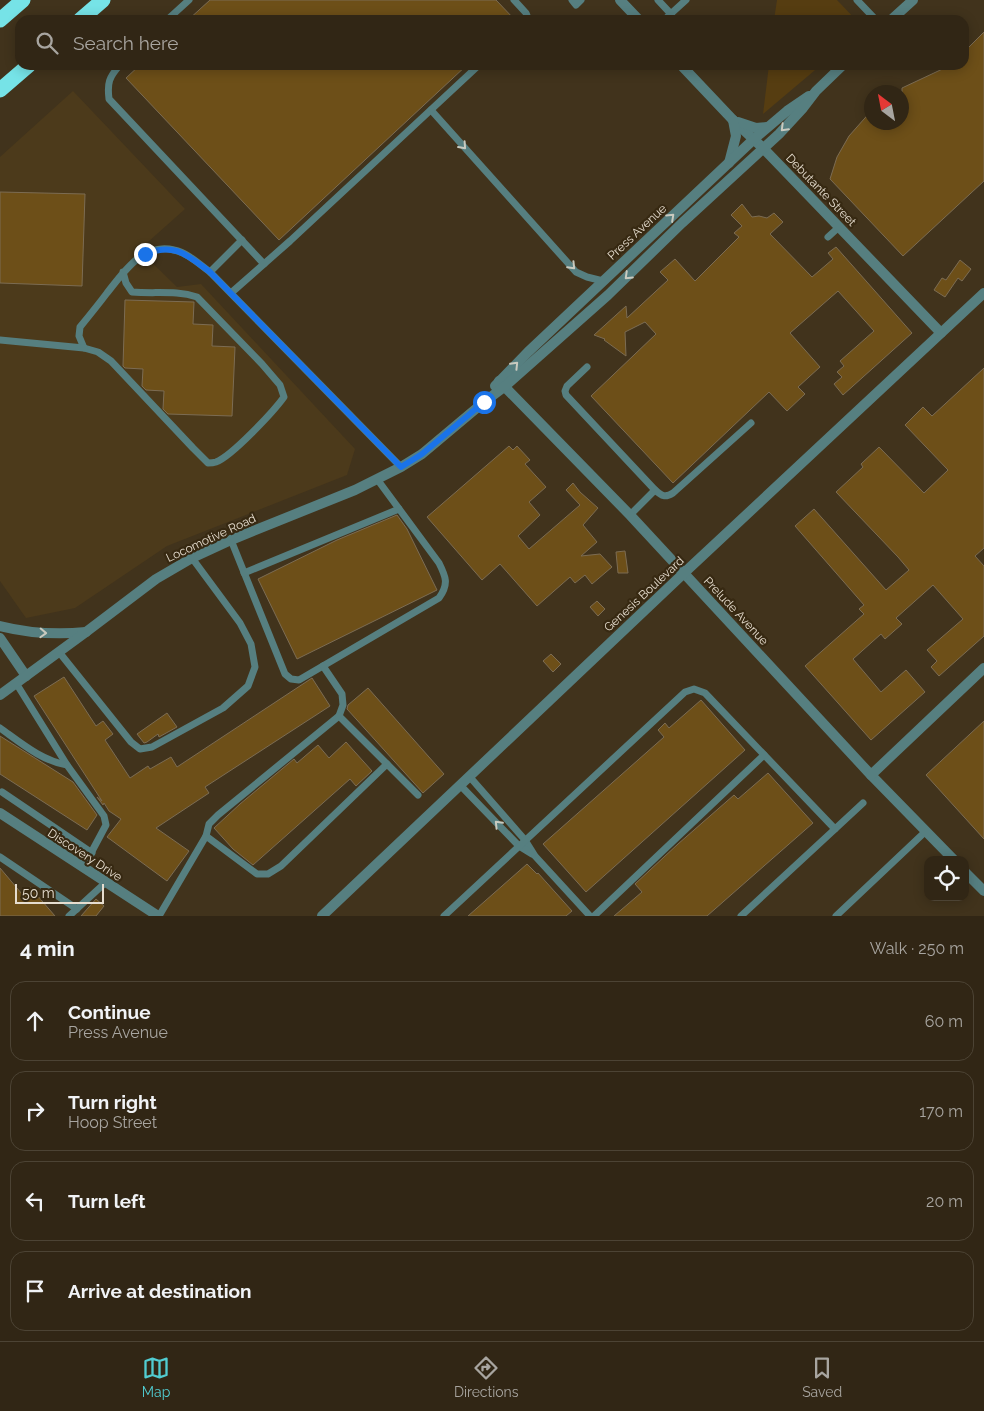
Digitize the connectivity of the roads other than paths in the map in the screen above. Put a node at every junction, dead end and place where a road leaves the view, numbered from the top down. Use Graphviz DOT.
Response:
graph roads {
  1 [pos="23,0"];
  2 [pos="103,0"];
  3 [pos="189,0"];
  4 [pos="514,0"];
  5 [pos="572,0"];
  6 [pos="581,0"];
  7 [pos="620,0"];
  8 [pos="658,0"];
  9 [pos="686,0"];
  10 [pos="857,0"];
  11 [pos="913,0"];
  12 [pos="671,14"];
  13 [pos="86,15"];
  14 [pos="172,15"];
  15 [pos="527,15"];
  16 [pos="634,15"];
  17 [pos="871,15"];
  18 [pos="896,15"];
  19 [pos="0,20"];
  20 [pos="23,70"];
  21 [pos="115,70"];
  22 [pos="474,70"];
  23 [pos="686,70"];
  24 [pos="838,70"];
  25 [pos="0,90"];
  26 [pos="816,91"];
  27 [pos="431,110"];
  28 [pos="733,120"];
  29 [pos="767,127"];
  30 [pos="754,139"];
  31 [pos="763,148"];
  32 [pos="728,163"];
  33 [pos="839,227"];
  34 [pos="828,237"];
  35 [pos="242,240"];
  36 [pos="264,264"];
  37 [pos="123,272"];
  38 [pos="210,272"];
  39 [pos="603,281"];
  40 [pos="230,293"];
  41 [pos="984,293"];
  42 [pos="567,315"];
  43 [pos="575,324"];
  44 [pos="941,333"];
  45 [pos="0,340"];
  46 [pos="84,348"];
  47 [pos="587,367"];
  48 [pos="502,384"];
  49 [pos="750,423"];
  50 [pos="401,467"];
  51 [pos="377,479"];
  52 [pos="655,490"];
  53 [pos="399,509"];
  54 [pos="630,515"];
  55 [pos="231,540"];
  56 [pos="192,558"];
  57 [pos="244,573"];
  58 [pos="684,573"];
  59 [pos="0,626"];
  60 [pos="86,632"];
  61 [pos="0,638"];
  62 [pos="59,652"];
  63 [pos="323,666"];
  64 [pos="984,668"];
  65 [pos="26,676"];
  66 [pos="16,683"];
  67 [pos="0,695"];
  68 [pos="339,716"];
  69 [pos="0,728"];
  70 [pos="764,755"];
  71 [pos="387,764"];
  72 [pos="67,766"];
  73 [pos="871,775"];
  74 [pos="469,776"];
  75 [pos="460,785"];
  76 [pos="2,792"];
  77 [pos="418,795"];
  78 [pos="863,803"];
  79 [pos="0,813"];
  80 [pos="835,829"];
  81 [pos="926,831"];
  82 [pos="206,836"];
  83 [pos="525,840"];
  84 [pos="519,846"];
  85 [pos="92,853"];
  86 [pos="535,856"];
  87 [pos="950,856"];
  88 [pos="0,857"];
  89 [pos="83,868"];
  90 [pos="969,876"];
  91 [pos="105,883"];
  92 [pos="984,891"];
  93 [pos="76,909"];
  94 [pos="68,916"];
  95 [pos="158,916"];
  96 [pos="322,916"];
  97 [pos="444,916"];
  98 [pos="592,916"];
  99 [pos="741,916"];
  100 [pos="836,916"];
  1 -- 19 [label="highway"];
  2 -- 13 [label="highway"];
  3 -- 14 [label="lane"];
  4 -- 15 [label="lane"];
  5 -- 6 [label="lane"];
  7 -- 16 [label="street"];
  8 -- 12 [label="lane"];
  9 -- 12 [label="lane"];
  10 -- 17 [label="lane"];
  11 -- 18 [label="street"];
  20 -- 25 [label="highway"];
  21 -- 35 [label="lane"];
  22 -- 27 [label="lane"];
  23 -- 28 [label="street, Debutante Street"];
  24 -- 26 [label="street, Press Avenue"];
  26 -- 29 [label="street, Press Avenue"];
  26 -- 31 [label="street, Press Avenue, one-way"];
  27 -- 36 [label="lane"];
  27 -- 39 [label="lane, one-way"];
  28 -- 29 [label="street"];
  28 -- 30 [label="street, Debutante Street"];
  28 -- 32 [label="street"];
  29 -- 30 [label="street, Press Avenue"];
  30 -- 31 [label="street, Debutante Street"];
  30 -- 32 [label="street, Press Avenue"];
  31 -- 33 [label="street, Debutante Street"];
  31 -- 43 [label="street, Press Avenue, one-way"];
  39 -- 32 [label="street, Press Avenue, one-way"];
  33 -- 34 [label="lane"];
  33 -- 44 [label="street, Debutante Street"];
  35 -- 36 [label="lane"];
  35 -- 38 [label="lane"];
  36 -- 40 [label="lane"];
  37 -- 38 [label="lane"];
  37 -- 46 [label="lane"];
  37 -- 46 [label="lane"];
  38 -- 40 [label="lane"];
  39 -- 42 [label="street, Press Avenue"];
  40 -- 50 [label="lane"];
  41 -- 44 [label="street, Genesis Boulevard"];
  42 -- 43 [label="street"];
  48 -- 42 [label="street, Press Avenue, one-way"];
  43 -- 48 [label="street, Press Avenue"];
  44 -- 58 [label="street, Genesis Boulevard"];
  45 -- 46 [label="lane"];
  47 -- 52 [label="lane"];
  48 -- 50 [label="street, Press Avenue"];
  48 -- 54 [label="street, Prelude Avenue"];
  49 -- 52 [label="lane"];
  50 -- 51 [label="street, Locomotive Road"];
  51 -- 53 [label="lane"];
  51 -- 55 [label="street, Locomotive Road"];
  52 -- 54 [label="lane"];
  53 -- 57 [label="lane"];
  53 -- 63 [label="lane"];
  54 -- 58 [label="street, Prelude Avenue"];
  55 -- 56 [label="street, Locomotive Road"];
  55 -- 57 [label="lane"];
  56 -- 60 [label="street, Locomotive Road"];
  56 -- 62 [label="lane"];
  57 -- 63 [label="lane"];
  58 -- 73 [label="street, Prelude Avenue"];
  58 -- 74 [label="street, Genesis Boulevard"];
  59 -- 60 [label="street, one-way"];
  60 -- 62 [label="street, Locomotive Road"];
  61 -- 65 [label="street"];
  62 -- 65 [label="street, Locomotive Road"];
  63 -- 68 [label="lane"];
  64 -- 73 [label="street"];
  65 -- 66 [label="street, Locomotive Road"];
  66 -- 67 [label="street, Locomotive Road"];
  66 -- 72 [label="lane"];
  68 -- 71 [label="lane"];
  68 -- 82 [label="lane"];
  69 -- 72 [label="lane"];
  70 -- 80 [label="lane"];
  70 -- 83 [label="lane"];
  70 -- 98 [label="lane"];
  71 -- 77 [label="lane"];
  71 -- 82 [label="lane"];
  72 -- 85 [label="lane"];
  73 -- 81 [label="street, Prelude Avenue"];
  74 -- 75 [label="street, Genesis Boulevard"];
  74 -- 83 [label="lane"];
  84 -- 75 [label="lane, one-way"];
  75 -- 96 [label="street, Genesis Boulevard"];
  76 -- 85 [label="lane"];
  78 -- 80 [label="lane"];
  79 -- 89 [label="street, Discovery Drive"];
  80 -- 99 [label="lane"];
  81 -- 87 [label="street, Prelude Avenue"];
  81 -- 100 [label="lane"];
  82 -- 95 [label="lane"];
  83 -- 84 [label="lane"];
  83 -- 86 [label="lane"];
  84 -- 86 [label="lane"];
  84 -- 97 [label="lane"];
  85 -- 89 [label="lane"];
  86 -- 98 [label="lane"];
  88 -- 93 [label="lane"];
  89 -- 91 [label="street, Discovery Drive"];
  90 -- 92 [label="street"];
  91 -- 93 [label="lane"];
  91 -- 95 [label="street, Discovery Drive"];
  93 -- 94 [label="lane"];
}
